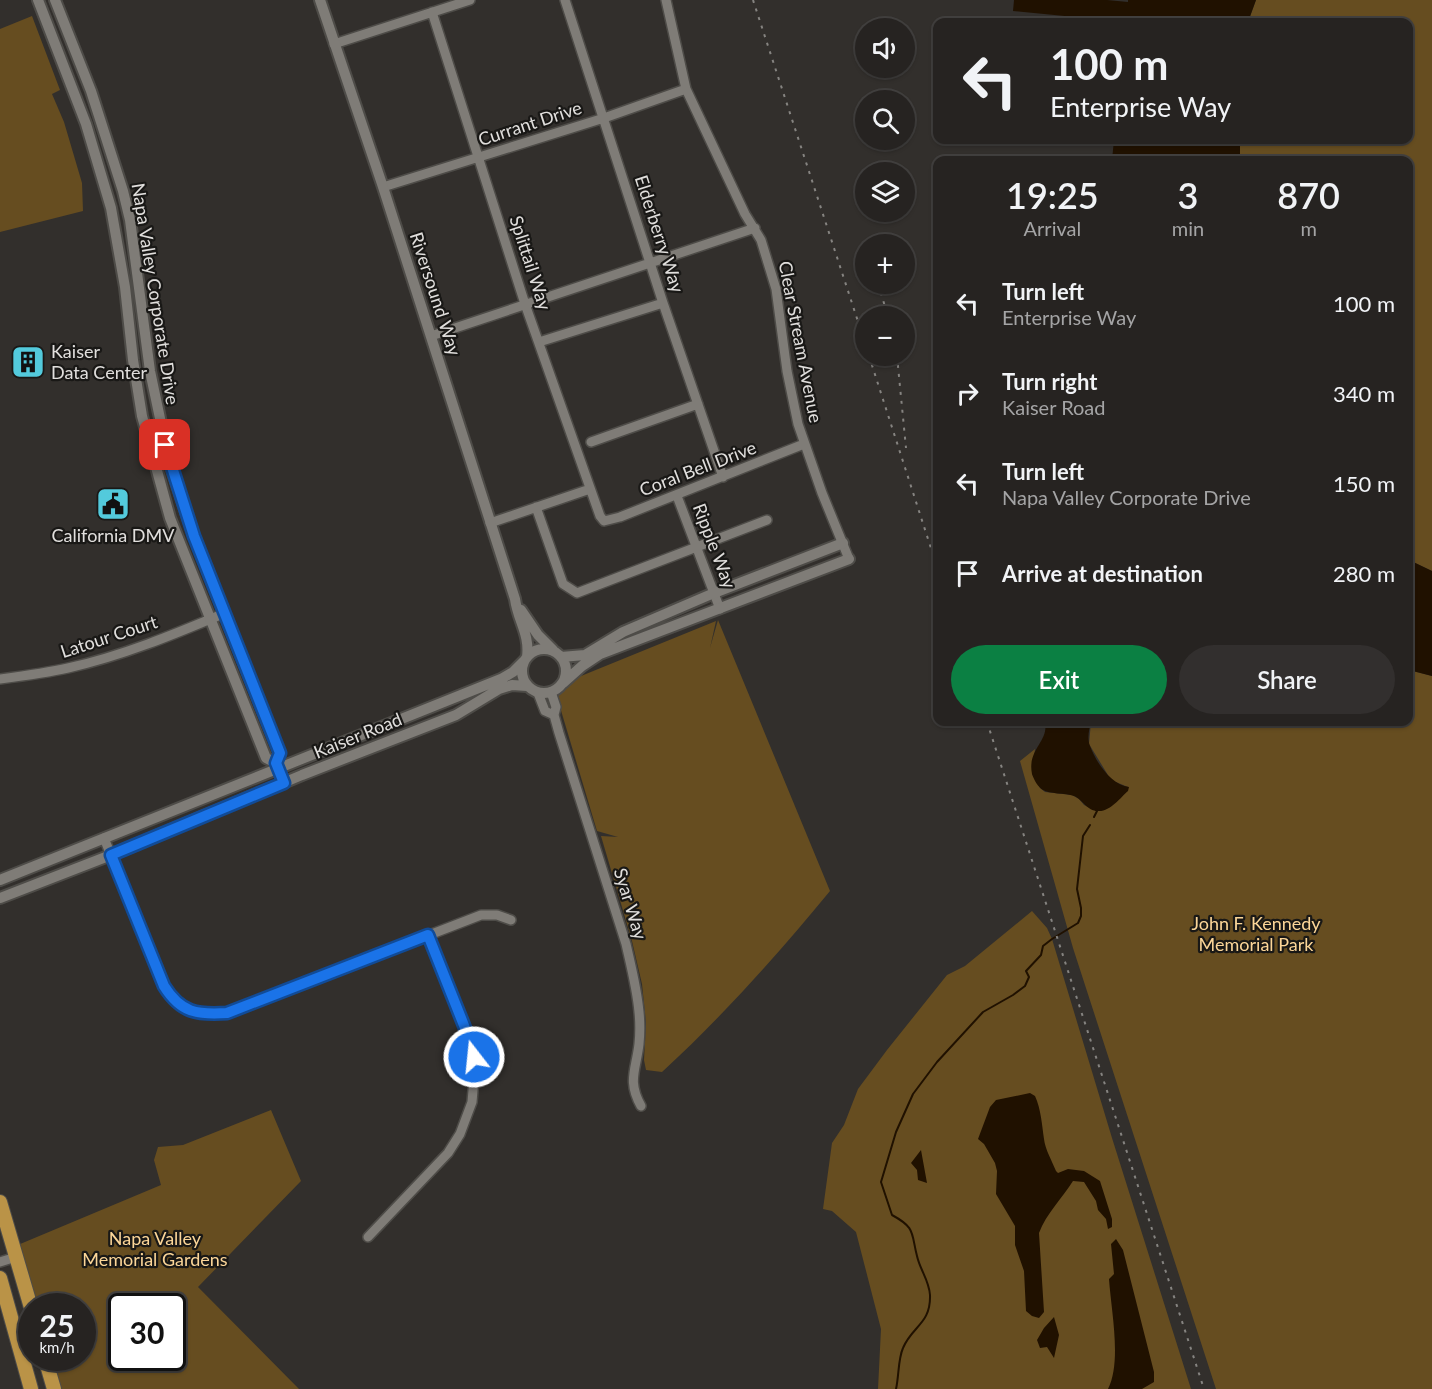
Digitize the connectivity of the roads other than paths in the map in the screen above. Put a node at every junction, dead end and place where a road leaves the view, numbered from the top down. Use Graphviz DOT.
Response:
graph roads {
  1 [pos="38,0"];
  2 [pos="55,0"];
  3 [pos="320,0"];
  4 [pos="470,0"];
  5 [pos="565,0"];
  6 [pos="666,0"];
  7 [pos="432,12"];
  8 [pos="334,44"];
  9 [pos="686,89"];
  10 [pos="604,118"];
  11 [pos="479,157"];
  12 [pos="383,187"];
  13 [pos="130,220"];
  14 [pos="114,224"];
  15 [pos="755,228"];
  16 [pos="651,262"];
  17 [pos="663,303"];
  18 [pos="525,304"];
  19 [pos="431,336"];
  20 [pos="539,342"];
  21 [pos="698,404"];
  22 [pos="591,442"];
  23 [pos="804,444"];
  24 [pos="723,477"];
  25 [pos="590,489"];
  26 [pos="677,495"];
  27 [pos="536,507"];
  28 [pos="766,520"];
  29 [pos="604,521"];
  30 [pos="490,523"];
  31 [pos="843,543"];
  32 [pos="695,548"];
  33 [pos="849,559"];
  34 [pos="714,593"];
  35 [pos="515,599"];
  36 [pos="720,609"];
  37 [pos="225,613"];
  38 [pos="210,619"];
  39 [pos="557,654"];
  40 [pos="525,659"];
  41 [pos="0,679"];
  42 [pos="563,682"];
  43 [pos="526,686"];
  44 [pos="551,692"];
  45 [pos="538,693"];
  46 [pos="554,715"];
  47 [pos="277,766"];
  48 [pos="284,783"];
  49 [pos="104,838"];
  50 [pos="111,855"];
  51 [pos="0,880"];
  52 [pos="0,898"];
  53 [pos="511,920"];
  54 [pos="428,935"];
  55 [pos="641,1106"];
  56 [pos="0,1202"];
  57 [pos="368,1237"];
  58 [pos="16,1257"];
  59 [pos="0,1262"];
  60 [pos="0,1278"];
  61 [pos="27,1293"];
  62 [pos="49,1371"];
  63 [pos="31,1389"];
  64 [pos="54,1389"];
  1 -- 14 [label="street, Napa Valley Corporate Drive"];
  2 -- 13 [label="street, Napa Valley Corporate Drive"];
  3 -- 8 [label="street, Riversound Way"];
  4 -- 7 [label="street"];
  5 -- 10 [label="street, Elderberry Way"];
  6 -- 9 [label="street, Clear Stream Avenue"];
  7 -- 8 [label="street"];
  7 -- 11 [label="street, Splittail Way"];
  8 -- 12 [label="street, Riversound Way"];
  9 -- 10 [label="street, Currant Drive"];
  9 -- 15 [label="street, Clear Stream Avenue"];
  10 -- 11 [label="street, Currant Drive"];
  10 -- 16 [label="street, Elderberry Way"];
  11 -- 12 [label="street, Currant Drive"];
  11 -- 18 [label="street, Splittail Way"];
  12 -- 19 [label="street, Riversound Way"];
  13 -- 14 [label="street"];
  13 -- 37 [label="street, Napa Valley Corporate Drive"];
  14 -- 38 [label="street, Napa Valley Corporate Drive"];
  15 -- 16 [label="street"];
  15 -- 23 [label="street, Clear Stream Avenue"];
  16 -- 17 [label="street, Elderberry Way"];
  16 -- 18 [label="street"];
  17 -- 20 [label="street"];
  17 -- 21 [label="street, Elderberry Way"];
  18 -- 19 [label="street"];
  18 -- 20 [label="street, Splittail Way"];
  19 -- 30 [label="street, Riversound Way"];
  20 -- 25 [label="street, Splittail Way"];
  21 -- 22 [label="street"];
  21 -- 24 [label="street, Elderberry Way"];
  23 -- 24 [label="street, Coral Bell Drive"];
  23 -- 31 [label="street, Clear Stream Avenue"];
  24 -- 26 [label="street, Coral Bell Drive"];
  25 -- 27 [label="street"];
  25 -- 29 [label="street, Splittail Way"];
  26 -- 29 [label="street, Coral Bell Drive"];
  26 -- 32 [label="street, Ripple Way"];
  27 -- 30 [label="street"];
  27 -- 32 [label="street"];
  28 -- 32 [label="street"];
  30 -- 35 [label="street, Riversound Way"];
  31 -- 33 [label="street, Clear Stream Avenue"];
  31 -- 34 [label="street"];
  32 -- 34 [label="street, Ripple Way"];
  33 -- 36 [label="street"];
  34 -- 36 [label="street, Ripple Way"];
  34 -- 39 [label="street"];
  35 -- 39 [label="street, Riversound Way"];
  35 -- 40 [label="street, Riversound Way"];
  36 -- 42 [label="street"];
  37 -- 38 [label="street, Latour Court"];
  37 -- 47 [label="street, Napa Valley Corporate Drive"];
  38 -- 41 [label="street, Latour Court"];
  38 -- 47 [label="street, Napa Valley Corporate Drive"];
  39 -- 40 [label="street"];
  39 -- 42 [label="street"];
  40 -- 43 [label="street"];
  40 -- 47 [label="street, Kaiser Road"];
  42 -- 44 [label="street"];
  43 -- 45 [label="street"];
  43 -- 48 [label="street, Kaiser Road"];
  44 -- 45 [label="street"];
  44 -- 46 [label="street, Syar Way"];
  45 -- 46 [label="street, Syar Way"];
  46 -- 55 [label="street, Syar Way"];
  47 -- 48 [label="street, Napa Valley Corporate Drive"];
  47 -- 49 [label="street, Kaiser Road"];
  48 -- 50 [label="street, Kaiser Road"];
  49 -- 50 [label="street"];
  49 -- 51 [label="street, Kaiser Road"];
  50 -- 52 [label="street, Kaiser Road"];
  50 -- 54 [label="street"];
  53 -- 54 [label="street"];
  54 -- 57 [label="street"];
  56 -- 58 [label="main road"];
  58 -- 59 [label="street"];
  58 -- 61 [label="main road"];
  60 -- 63 [label="main road"];
  62 -- 64 [label="main road"];
}
